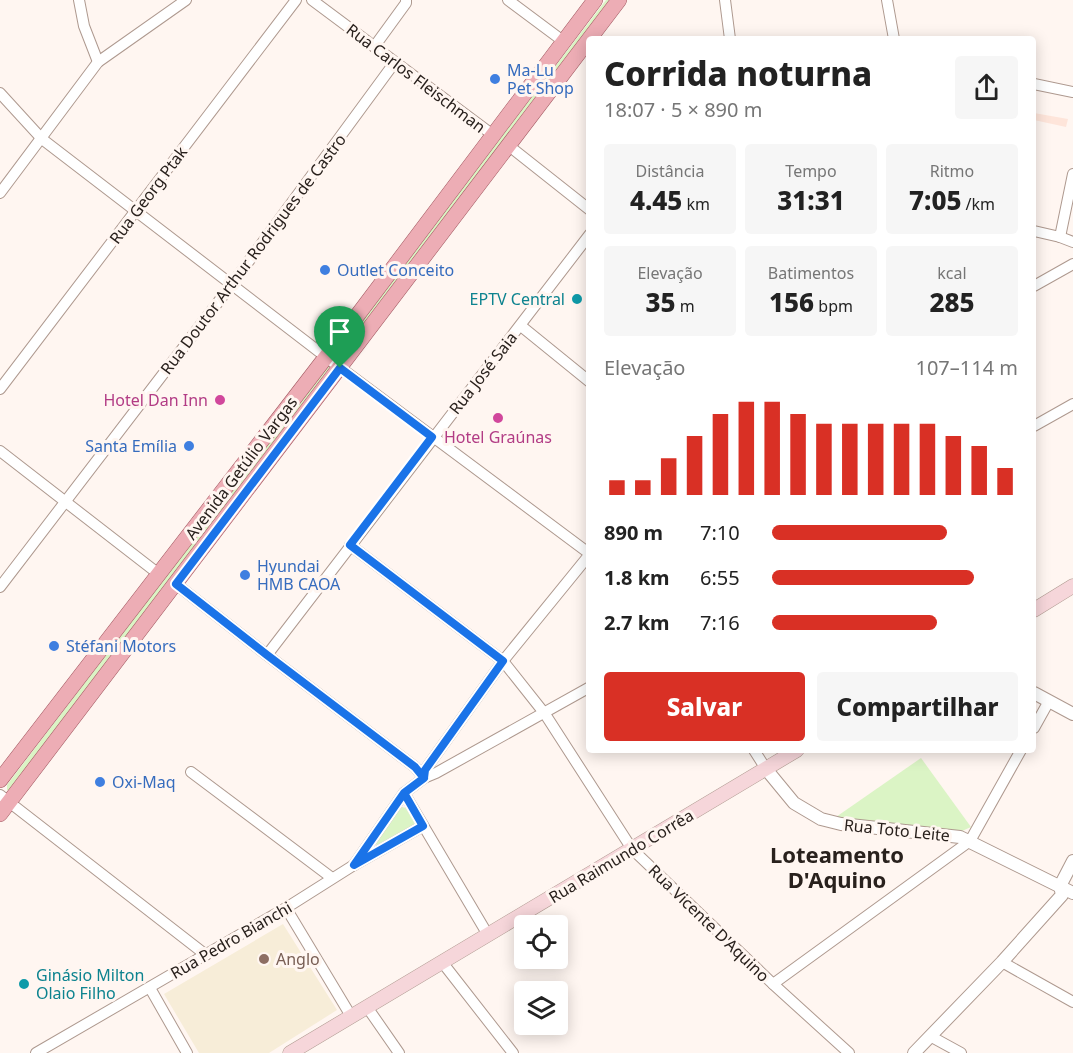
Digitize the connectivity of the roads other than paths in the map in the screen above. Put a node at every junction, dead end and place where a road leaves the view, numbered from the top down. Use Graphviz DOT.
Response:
graph roads {
  1 [pos="79,0"];
  2 [pos="186,0"];
  3 [pos="296,0"];
  4 [pos="312,0"];
  5 [pos="406,0"];
  6 [pos="508,0"];
  7 [pos="595,0"];
  8 [pos="619,0"];
  9 [pos="725,0"];
  10 [pos="887,0"];
  11 [pos="596,36"];
  12 [pos="730,36"];
  13 [pos="893,36"];
  14 [pos="563,41"];
  15 [pos="374,47"];
  16 [pos="584,56"];
  17 [pos="98,62"];
  18 [pos="395,62"];
  19 [pos="1036,84"];
  20 [pos="1073,92"];
  21 [pos="0,93"];
  22 [pos="493,135"];
  23 [pos="42,139"];
  24 [pos="509,146"];
  25 [pos="1073,174"];
  26 [pos="0,193"];
  27 [pos="586,207"];
  28 [pos="136,210"];
  29 [pos="1036,231"];
  30 [pos="1060,237"];
  31 [pos="586,239"];
  32 [pos="1073,242"];
  33 [pos="1073,264"];
  34 [pos="232,284"];
  35 [pos="1036,285"];
  36 [pos="521,326"];
  37 [pos="326,357"];
  38 [pos="340,368"];
  39 [pos="586,379"];
  40 [pos="0,389"];
  41 [pos="1073,404"];
  42 [pos="1036,425"];
  43 [pos="432,437"];
  44 [pos="0,451"];
  45 [pos="65,501"];
  46 [pos="350,545"];
  47 [pos="586,551"];
  48 [pos="586,559"];
  49 [pos="160,574"];
  50 [pos="176,584"];
  51 [pos="1073,586"];
  52 [pos="0,587"];
  53 [pos="1036,609"];
  54 [pos="267,655"];
  55 [pos="503,661"];
  56 [pos="586,689"];
  57 [pos="1036,694"];
  58 [pos="1049,701"];
  59 [pos="545,714"];
  60 [pos="1073,714"];
  61 [pos="1036,724"];
  62 [pos="756,753"];
  63 [pos="791,753"];
  64 [pos="1019,753"];
  65 [pos="766,769"];
  66 [pos="191,772"];
  67 [pos="424,778"];
  68 [pos="0,780"];
  69 [pos="404,793"];
  70 [pos="3,804"];
  71 [pos="423,826"];
  72 [pos="970,841"];
  73 [pos="632,849"];
  74 [pos="1073,861"];
  75 [pos="354,865"];
  76 [pos="332,878"];
  77 [pos="1060,886"];
  78 [pos="1073,893"];
  79 [pos="286,908"];
  80 [pos="488,935"];
  81 [pos="206,955"];
  82 [pos="442,962"];
  83 [pos="1002,962"];
  84 [pos="773,984"];
  85 [pos="150,988"];
  86 [pos="1073,1002"];
  87 [pos="367,1007"];
  88 [pos="351,1016"];
  89 [pos="930,1036"];
  90 [pos="36,1053"];
  91 [pos="187,1053"];
  92 [pos="290,1053"];
  93 [pos="399,1053"];
  94 [pos="513,1053"];
  95 [pos="849,1053"];
  96 [pos="914,1053"];
  97 [pos="961,1053"];
  1 -- 17 [label="street"];
  2 -- 17 [label="street"];
  3 -- 28 [label="street, Rua Georg Ptak"];
  4 -- 15 [label="street, Rua Carlos Fleischman"];
  5 -- 15 [label="street"];
  6 -- 14 [label="street"];
  7 -- 14 [label="main road, Avenida Getúlio Vargas"];
  8 -- 11 [label="main road, Avenida Getúlio Vargas"];
  9 -- 12 [label="street"];
  10 -- 13 [label="street"];
  14 -- 22 [label="main road, Avenida Getúlio Vargas"];
  15 -- 18 [label="street, Rua Carlos Fleischman"];
  16 -- 24 [label="main road, Avenida Getúlio Vargas"];
  17 -- 23 [label="street"];
  18 -- 22 [label="street, Rua Carlos Fleischman"];
  18 -- 34 [label="street, Rua Doutor Arthur Rodrigues de Castro"];
  19 -- 20 [label="street"];
  21 -- 23 [label="street"];
  22 -- 37 [label="main road, Avenida Getúlio Vargas"];
  23 -- 26 [label="street"];
  23 -- 28 [label="street"];
  24 -- 27 [label="street"];
  24 -- 38 [label="main road, Avenida Getúlio Vargas"];
  25 -- 30 [label="street"];
  28 -- 34 [label="street"];
  28 -- 40 [label="street, Rua Georg Ptak"];
  29 -- 30 [label="street"];
  30 -- 32 [label="street"];
  31 -- 36 [label="street, Rua José Saia"];
  33 -- 35 [label="street"];
  34 -- 37 [label="street"];
  34 -- 45 [label="street, Rua Doutor Arthur Rodrigues de Castro"];
  36 -- 39 [label="street"];
  36 -- 43 [label="street, Rua José Saia"];
  37 -- 38 [label="street"];
  37 -- 49 [label="main road, Avenida Getúlio Vargas"];
  38 -- 43 [label="street"];
  38 -- 50 [label="main road, Avenida Getúlio Vargas"];
  41 -- 42 [label="street"];
  43 -- 46 [label="street, Rua José Saia"];
  43 -- 47 [label="street"];
  44 -- 45 [label="street"];
  45 -- 49 [label="street"];
  45 -- 52 [label="street, Rua Doutor Arthur Rodrigues de Castro"];
  46 -- 54 [label="street, Rua José Saia"];
  46 -- 55 [label="street"];
  48 -- 55 [label="street"];
  49 -- 68 [label="main road, Avenida Getúlio Vargas"];
  50 -- 54 [label="street"];
  50 -- 70 [label="main road, Avenida Getúlio Vargas"];
  51 -- 53 [label="main road"];
  54 -- 67 [label="street"];
  55 -- 59 [label="street, Rua Vicente D'Aquino"];
  55 -- 67 [label="street"];
  56 -- 59 [label="street"];
  57 -- 58 [label="street"];
  58 -- 60 [label="street"];
  58 -- 61 [label="street"];
  59 -- 67 [label="street"];
  59 -- 73 [label="street, Rua Vicente D'Aquino"];
  62 -- 65 [label="street"];
  63 -- 65 [label="main road, Rua Raimundo Corrêa"];
  64 -- 72 [label="street"];
  65 -- 72 [label="street, Rua Toto Leite"];
  65 -- 73 [label="main road, Rua Raimundo Corrêa"];
  66 -- 76 [label="street"];
  67 -- 69 [label="street"];
  69 -- 71 [label="street"];
  69 -- 75 [label="street"];
  70 -- 81 [label="street"];
  71 -- 75 [label="street, Rua Pedro Bianchi"];
  71 -- 80 [label="street"];
  72 -- 77 [label="street, Rua Toto Leite"];
  72 -- 84 [label="street"];
  73 -- 80 [label="main road, Rua Raimundo Corrêa"];
  73 -- 84 [label="street, Rua Vicente D'Aquino"];
  74 -- 77 [label="street"];
  75 -- 76 [label="street, Rua Pedro Bianchi"];
  76 -- 79 [label="street, Rua Pedro Bianchi"];
  77 -- 78 [label="street, Rua Toto Leite"];
  77 -- 83 [label="street"];
  79 -- 81 [label="street, Rua Pedro Bianchi"];
  79 -- 88 [label="street"];
  80 -- 82 [label="main road, Rua Raimundo Corrêa"];
  81 -- 85 [label="street, Rua Pedro Bianchi"];
  82 -- 87 [label="main road, Rua Raimundo Corrêa"];
  82 -- 94 [label="street"];
  83 -- 86 [label="street"];
  83 -- 89 [label="street"];
  84 -- 95 [label="street, Rua Vicente D'Aquino"];
  85 -- 90 [label="street, Rua Pedro Bianchi"];
  85 -- 91 [label="street"];
  87 -- 88 [label="main road, Rua Raimundo Corrêa"];
  87 -- 93 [label="street"];
  88 -- 92 [label="main road, Rua Raimundo Corrêa"];
  89 -- 96 [label="street"];
  89 -- 97 [label="street"];
}
